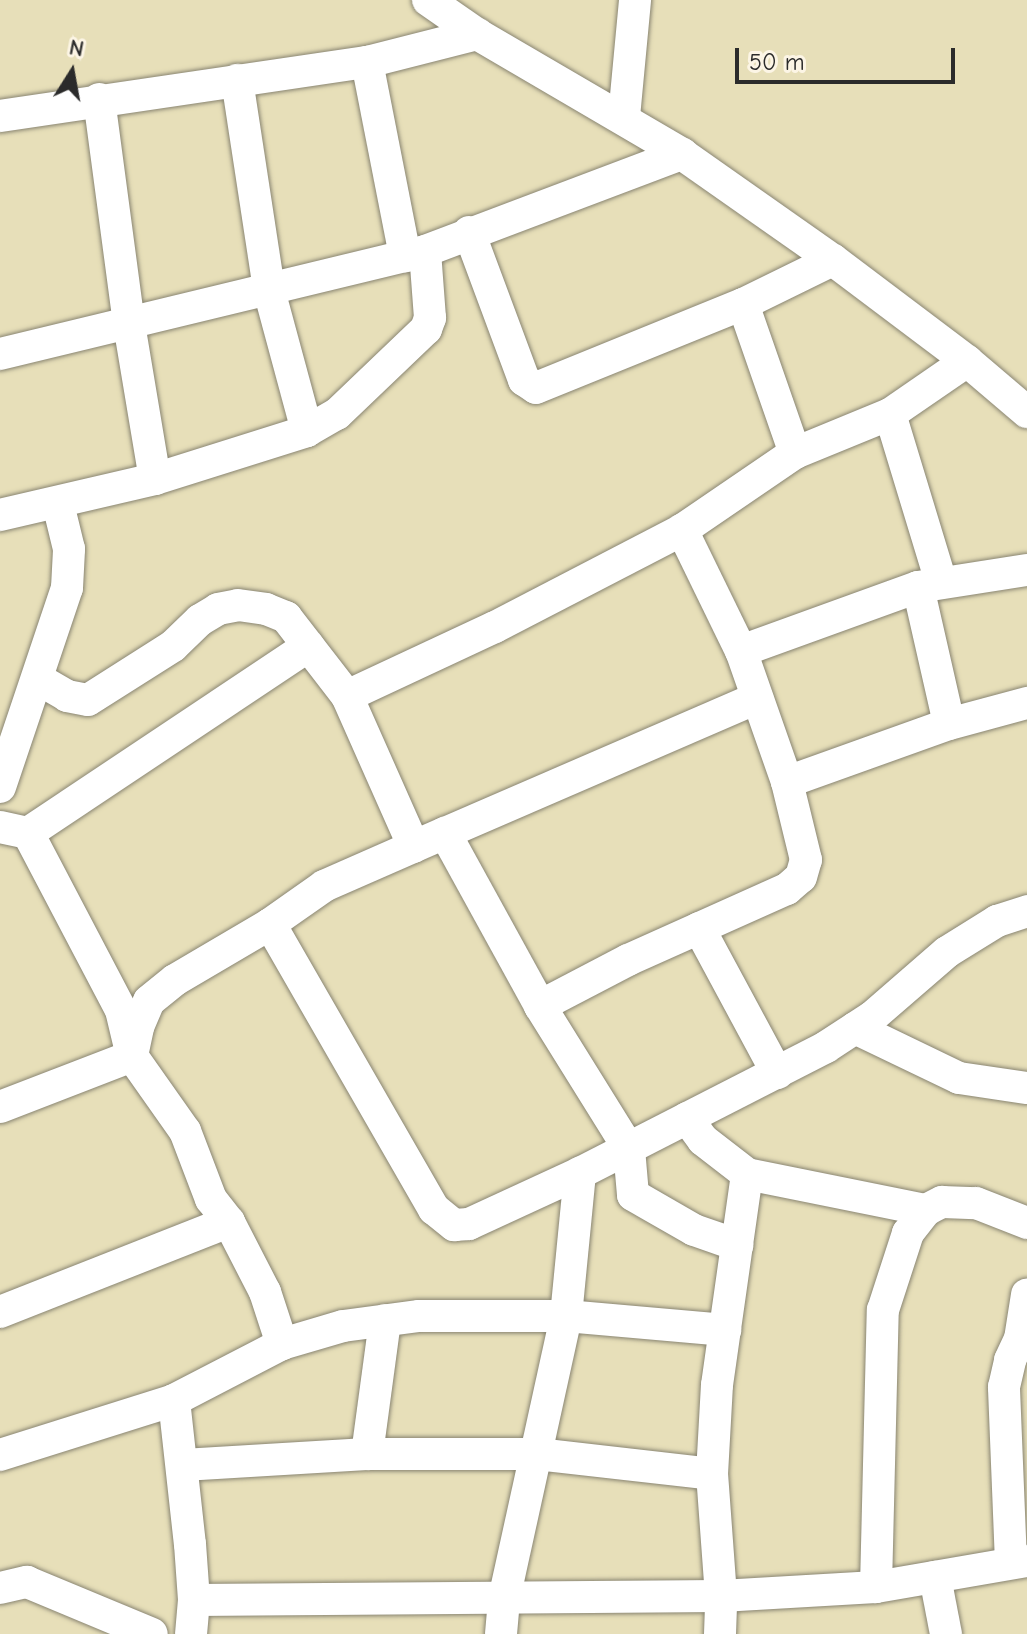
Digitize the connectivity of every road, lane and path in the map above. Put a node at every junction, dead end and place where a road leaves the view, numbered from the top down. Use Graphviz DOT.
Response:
graph roads {
  1 [pos="635,0"];
  2 [pos="434,2"];
  3 [pos="477,34"];
  4 [pos="367,62"];
  5 [pos="237,80"];
  6 [pos="99,99"];
  7 [pos="0,116"];
  8 [pos="624,117"];
  9 [pos="682,154"];
  10 [pos="469,232"];
  11 [pos="415,254"];
  12 [pos="833,260"];
  13 [pos="269,290"];
  14 [pos="743,304"];
  15 [pos="129,324"];
  16 [pos="0,354"];
  17 [pos="967,361"];
  18 [pos="1027,412"];
  19 [pos="890,414"];
  20 [pos="307,431"];
  21 [pos="795,453"];
  22 [pos="155,479"];
  23 [pos="58,504"];
  24 [pos="0,515"];
  25 [pos="682,530"];
  26 [pos="1027,570"];
  27 [pos="929,585"];
  28 [pos="308,646"];
  29 [pos="741,651"];
  30 [pos="38,679"];
  31 [pos="347,696"];
  32 [pos="757,698"];
  33 [pos="1027,703"];
  34 [pos="949,724"];
  35 [pos="787,782"];
  36 [pos="0,787"];
  37 [pos="14,830"];
  38 [pos="445,833"];
  39 [pos="414,847"];
  40 [pos="1027,911"];
  41 [pos="270,924"];
  42 [pos="699,928"];
  43 [pos="540,1006"];
  44 [pos="855,1028"];
  45 [pos="132,1056"];
  46 [pos="777,1073"];
  47 [pos="1027,1088"];
  48 [pos="0,1107"];
  49 [pos="687,1118"];
  50 [pos="629,1149"];
  51 [pos="580,1173"];
  52 [pos="747,1174"];
  53 [pos="926,1210"];
  54 [pos="229,1222"];
  55 [pos="1027,1223"];
  56 [pos="737,1245"];
  57 [pos="1027,1295"];
  58 [pos="0,1312"];
  59 [pos="566,1316"];
  60 [pos="385,1320"];
  61 [pos="725,1330"];
  62 [pos="1024,1339"];
  63 [pos="282,1344"];
  64 [pos="174,1400"];
  65 [pos="5,1443"];
  66 [pos="367,1454"];
  67 [pos="537,1454"];
  68 [pos="183,1465"];
  69 [pos="712,1474"];
  70 [pos="1019,1562"];
  71 [pos="935,1577"];
  72 [pos="876,1587"];
  73 [pos="0,1588"];
  74 [pos="721,1596"];
  75 [pos="504,1599"];
  76 [pos="194,1600"];
  77 [pos="152,1634"];
  78 [pos="191,1634"];
  79 [pos="501,1634"];
  80 [pos="720,1634"];
  81 [pos="946,1634"];
  1 -- 8 [label="street"];
  2 -- 3 [label="street"];
  3 -- 4 [label="street"];
  3 -- 8 [label="street"];
  4 -- 5 [label="street"];
  4 -- 11 [label="street"];
  5 -- 6 [label="street"];
  5 -- 13 [label="street"];
  6 -- 7 [label="street"];
  6 -- 15 [label="street"];
  8 -- 9 [label="street"];
  9 -- 10 [label="street"];
  9 -- 12 [label="street"];
  10 -- 11 [label="street"];
  10 -- 14 [label="street"];
  11 -- 13 [label="street"];
  11 -- 20 [label="street"];
  12 -- 14 [label="street"];
  12 -- 17 [label="street"];
  13 -- 15 [label="street"];
  13 -- 20 [label="street"];
  14 -- 21 [label="street"];
  15 -- 16 [label="street"];
  15 -- 22 [label="street"];
  17 -- 18 [label="street"];
  17 -- 19 [label="street"];
  19 -- 21 [label="street"];
  19 -- 27 [label="street"];
  20 -- 22 [label="street"];
  21 -- 25 [label="street"];
  22 -- 23 [label="street"];
  23 -- 24 [label="street"];
  23 -- 30 [label="street"];
  25 -- 29 [label="street"];
  25 -- 31 [label="street"];
  26 -- 27 [label="street"];
  27 -- 29 [label="street"];
  27 -- 34 [label="street"];
  28 -- 30 [label="street"];
  28 -- 31 [label="street"];
  28 -- 37 [label="street"];
  29 -- 32 [label="street"];
  30 -- 36 [label="street"];
  31 -- 39 [label="street"];
  32 -- 35 [label="street"];
  32 -- 38 [label="street"];
  33 -- 34 [label="street"];
  34 -- 35 [label="street"];
  35 -- 42 [label="street"];
  37 -- 45 [label="street"];
  38 -- 39 [label="street"];
  38 -- 43 [label="street"];
  39 -- 41 [label="street"];
  40 -- 44 [label="street"];
  41 -- 45 [label="street"];
  41 -- 51 [label="street"];
  42 -- 43 [label="street"];
  42 -- 46 [label="street"];
  43 -- 50 [label="street"];
  44 -- 46 [label="street"];
  44 -- 47 [label="street"];
  45 -- 48 [label="street"];
  45 -- 54 [label="street"];
  46 -- 49 [label="street"];
  49 -- 50 [label="street"];
  49 -- 52 [label="street"];
  50 -- 51 [label="street"];
  50 -- 56 [label="street"];
  51 -- 59 [label="street"];
  52 -- 53 [label="street"];
  52 -- 56 [label="street"];
  53 -- 55 [label="street"];
  53 -- 72 [label="street"];
  54 -- 58 [label="street"];
  54 -- 63 [label="street"];
  56 -- 61 [label="street"];
  57 -- 62 [label="street"];
  59 -- 60 [label="street"];
  59 -- 61 [label="street"];
  59 -- 67 [label="street"];
  60 -- 63 [label="street"];
  60 -- 66 [label="street"];
  61 -- 69 [label="street"];
  62 -- 70 [label="street"];
  63 -- 64 [label="street"];
  64 -- 65 [label="street"];
  64 -- 68 [label="street"];
  66 -- 67 [label="street"];
  66 -- 68 [label="street"];
  67 -- 69 [label="street"];
  67 -- 75 [label="street"];
  68 -- 76 [label="street"];
  69 -- 74 [label="street"];
  70 -- 71 [label="street"];
  71 -- 72 [label="street"];
  71 -- 81 [label="street"];
  72 -- 74 [label="street"];
  73 -- 77 [label="street"];
  74 -- 75 [label="street"];
  74 -- 80 [label="street"];
  75 -- 76 [label="street"];
  75 -- 79 [label="street"];
  76 -- 78 [label="street"];
}
